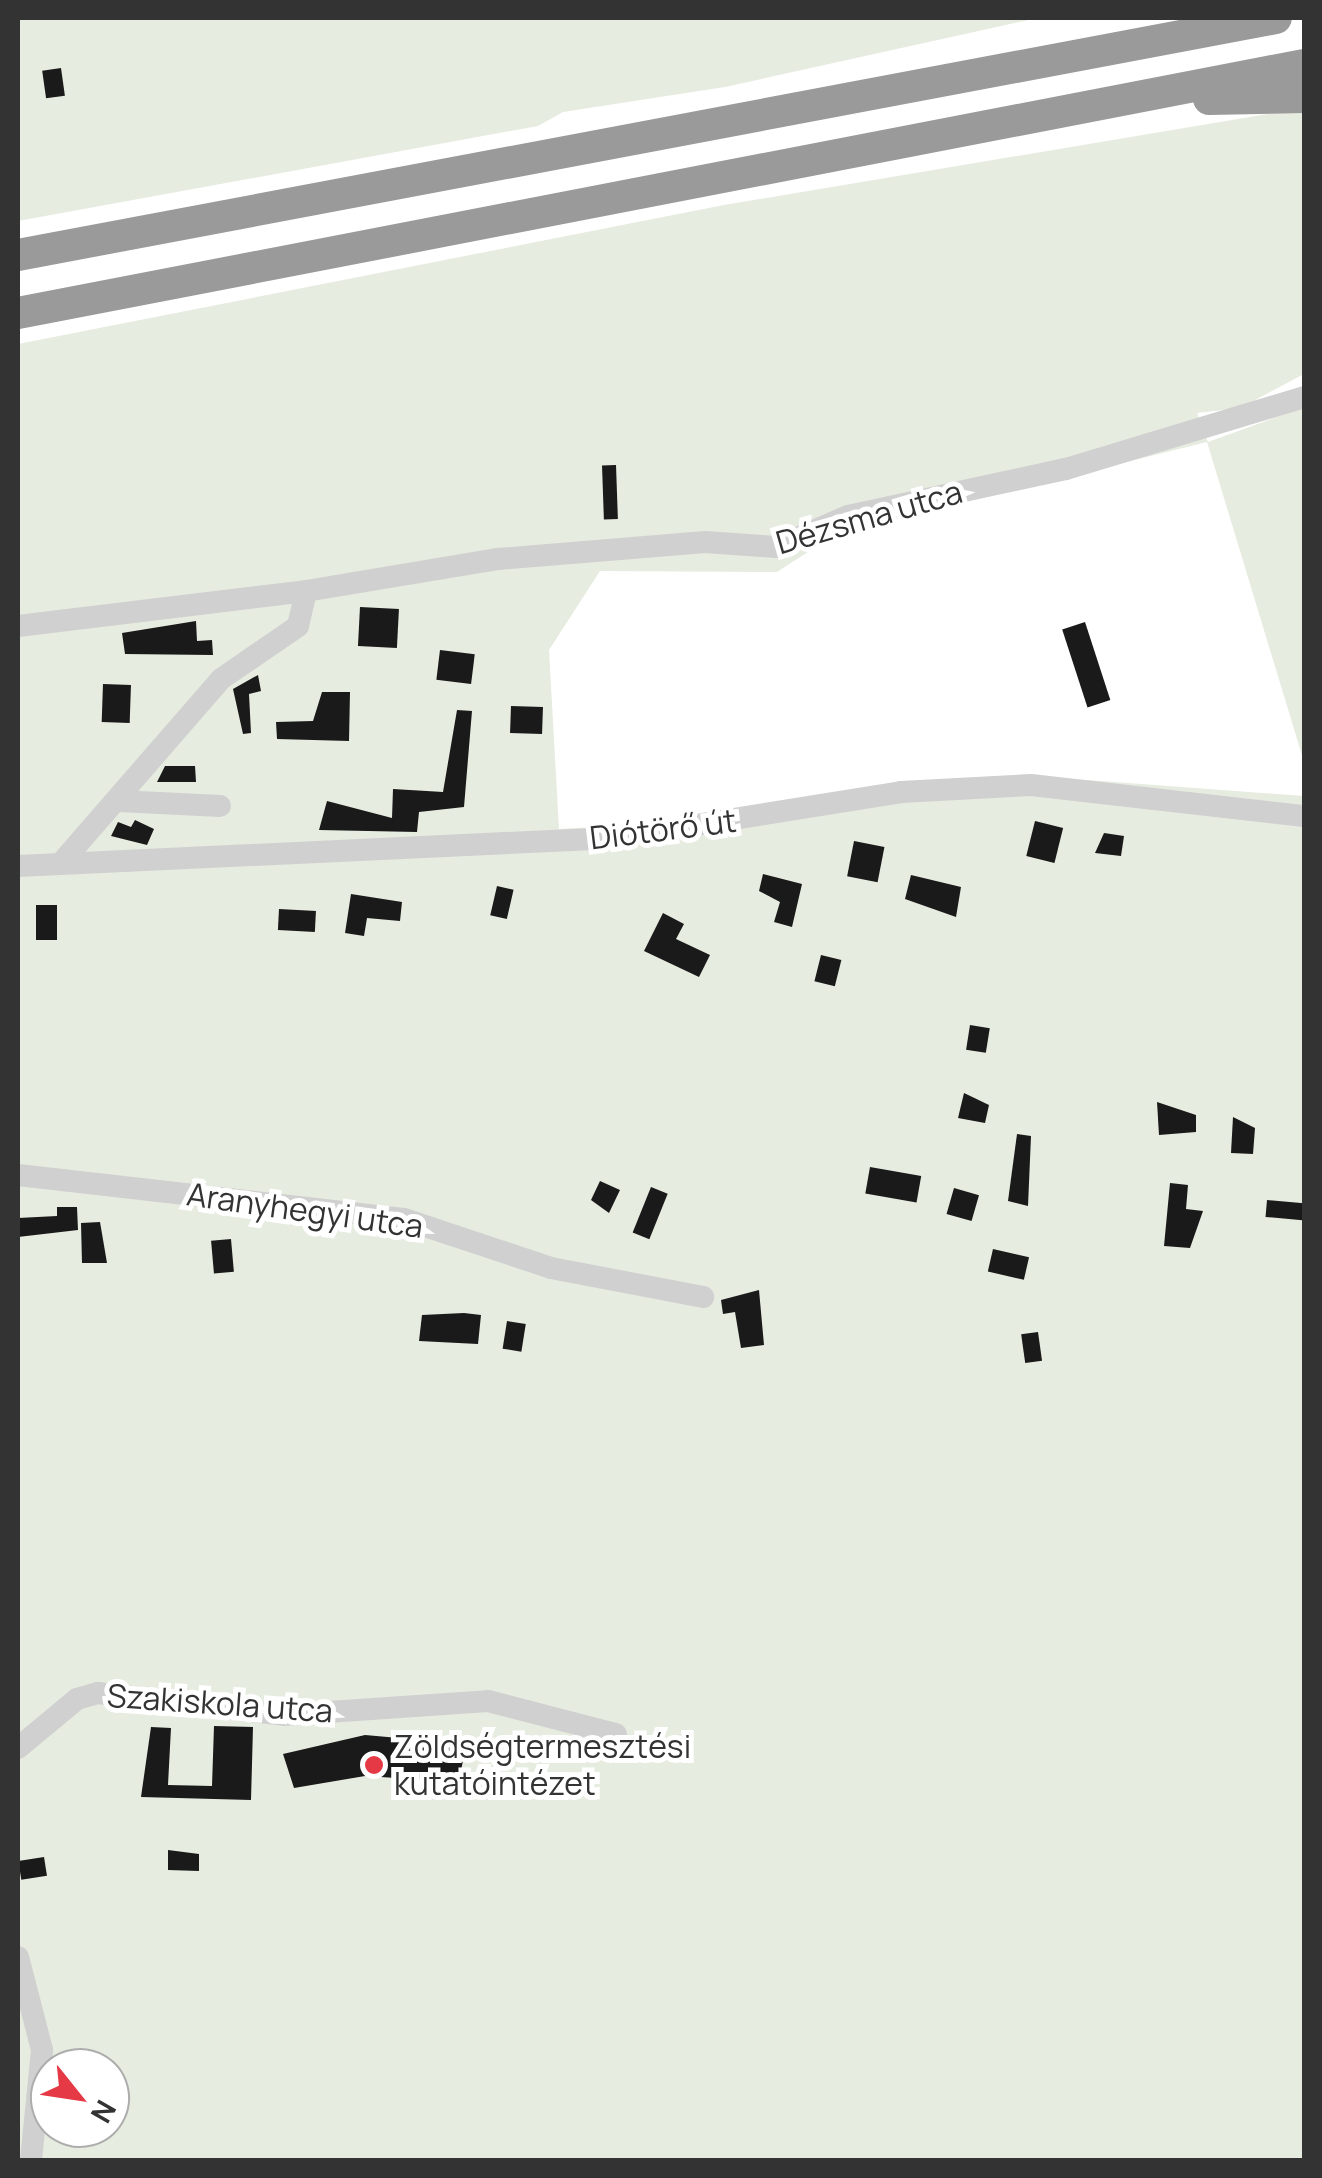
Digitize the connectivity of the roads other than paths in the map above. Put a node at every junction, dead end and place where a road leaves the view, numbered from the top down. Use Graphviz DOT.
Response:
graph roads {
  1 [pos="1276,18"];
  2 [pos="1304,65"];
  3 [pos="1304,97"];
  4 [pos="1134,99"];
  5 [pos="18,255"];
  6 [pos="18,313"];
  7 [pos="1304,397"];
  8 [pos="306,591"];
  9 [pos="18,626"];
  10 [pos="119,801"];
  11 [pos="220,806"];
  12 [pos="1304,816"];
  13 [pos="62,862"];
  14 [pos="18,866"];
  15 [pos="18,1175"];
  16 [pos="704,1297"];
  17 [pos="616,1734"];
  18 [pos="18,1748"];
  19 [pos="18,1957"];
  20 [pos="31,2160"];
  1 -- 5 [label="highway"];
  2 -- 4 [label="highway"];
  3 -- 4 [label="highway"];
  4 -- 6 [label="highway"];
  7 -- 8 [label="street, Dézsma utca"];
  8 -- 9 [label="street, Dézsma utca"];
  8 -- 10 [label="street"];
  10 -- 11 [label="street"];
  10 -- 13 [label="street"];
  12 -- 13 [label="street, Diótörő út"];
  13 -- 14 [label="street, Diótörő út"];
  15 -- 16 [label="street, Aranyhegyi utca"];
  17 -- 18 [label="street, Szakiskola utca"];
  19 -- 20 [label="street"];
}
